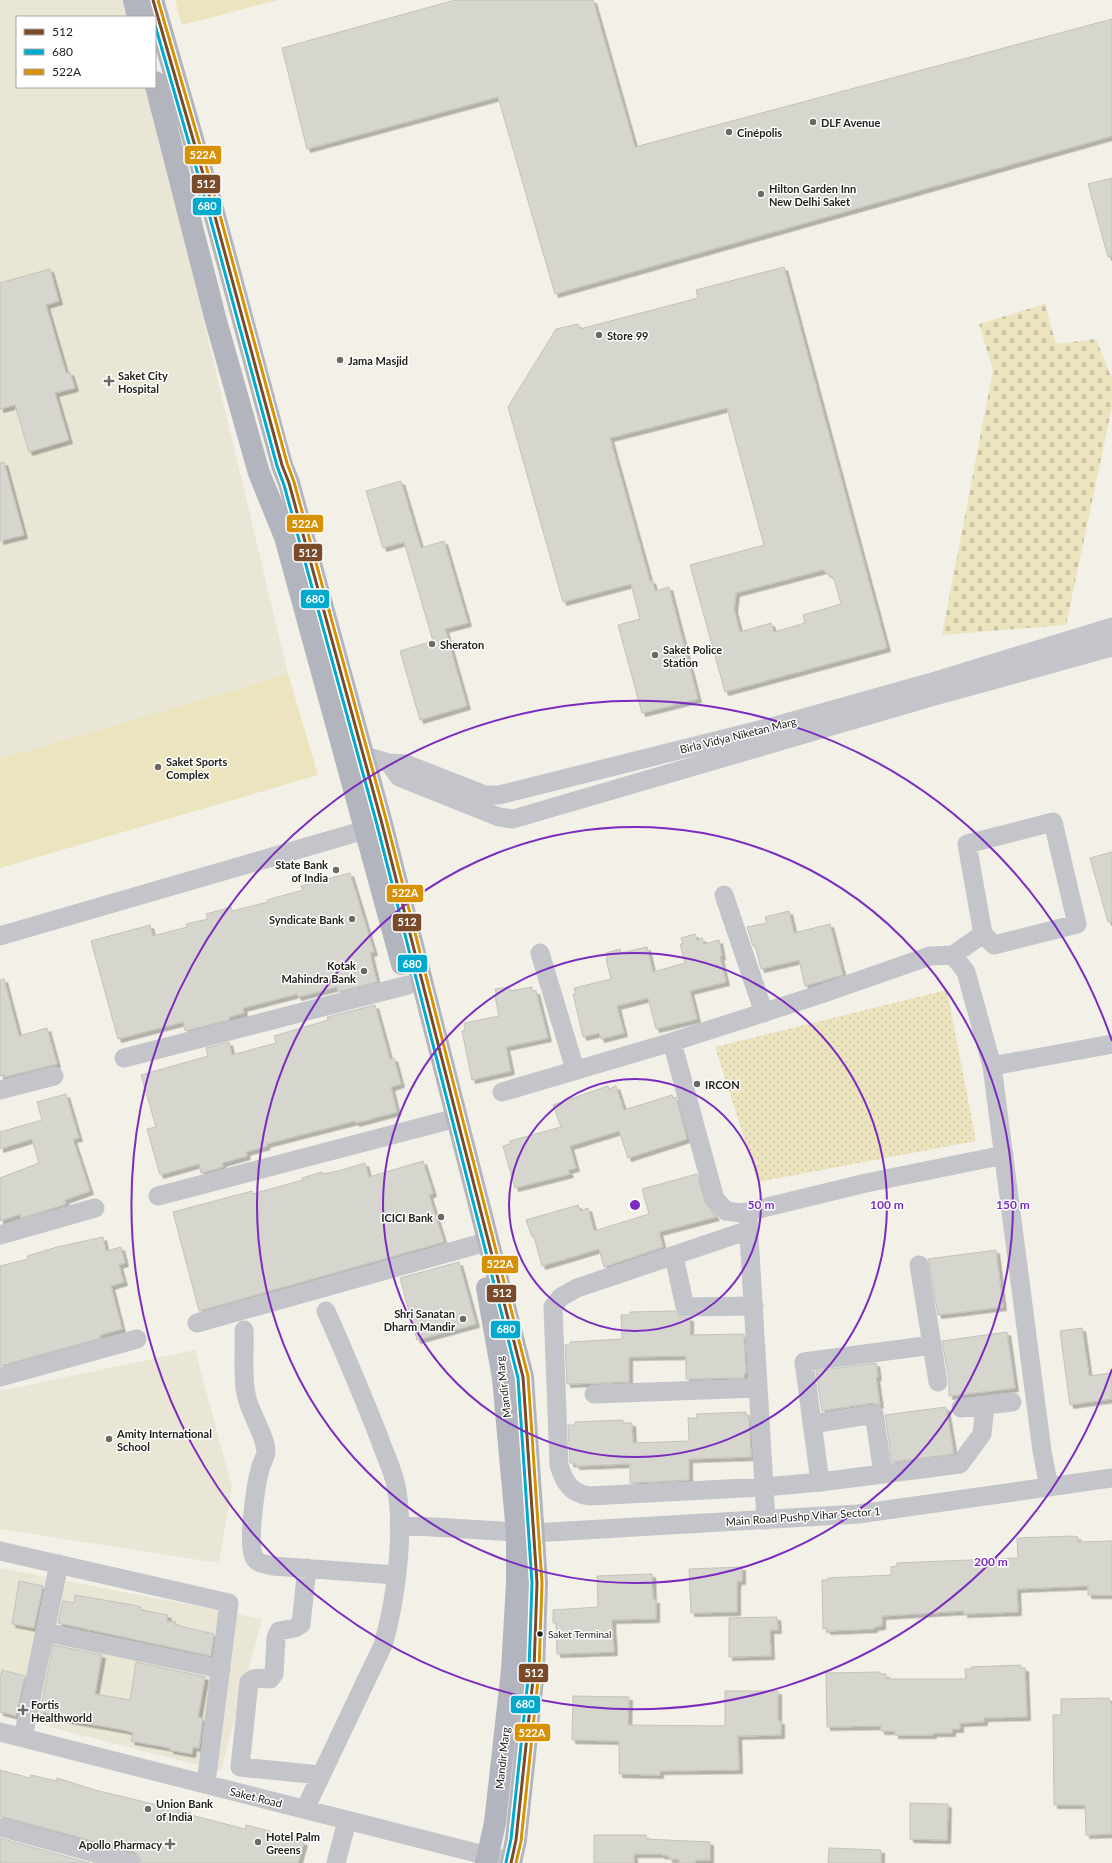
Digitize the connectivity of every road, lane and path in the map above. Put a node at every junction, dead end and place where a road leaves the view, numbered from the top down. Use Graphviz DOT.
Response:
graph roads {
  1 [pos="134,0"];
  2 [pos="153,0"];
  3 [pos="138,16"];
  4 [pos="156,86"];
  5 [pos="282,465"];
  6 [pos="259,473"];
  7 [pos="1112,627"];
  8 [pos="1112,647"];
  9 [pos="932,690"];
  10 [pos="731,737"];
  11 [pos="353,753"];
  12 [pos="736,755"];
  13 [pos="389,763"];
  14 [pos="374,827"];
  15 [pos="724,895"];
  16 [pos="983,934"];
  17 [pos="0,936"];
  18 [pos="540,953"];
  19 [pos="953,955"];
  20 [pos="408,985"];
  21 [pos="764,1013"];
  22 [pos="672,1042"];
  23 [pos="1112,1044"];
  24 [pos="124,1058"];
  25 [pos="992,1066"];
  26 [pos="575,1070"];
  27 [pos="54,1076"];
  28 [pos="0,1090"];
  29 [pos="502,1092"];
  30 [pos="445,1121"];
  31 [pos="1004,1155"];
  32 [pos="158,1196"];
  33 [pos="95,1208"];
  34 [pos="748,1211"];
  35 [pos="749,1230"];
  36 [pos="0,1235"];
  37 [pos="479,1244"];
  38 [pos="674,1256"];
  39 [pos="919,1265"];
  40 [pos="754,1306"];
  41 [pos="326,1311"];
  42 [pos="197,1323"];
  43 [pos="244,1330"];
  44 [pos="137,1339"];
  45 [pos="932,1345"];
  46 [pos="0,1377"];
  47 [pos="938,1382"];
  48 [pos="758,1388"];
  49 [pos="594,1394"];
  50 [pos="1012,1402"];
  51 [pos="985,1405"];
  52 [pos="961,1408"];
  53 [pos="812,1424"];
  54 [pos="883,1474"];
  55 [pos="1112,1478"];
  56 [pos="820,1482"];
  57 [pos="765,1487"];
  58 [pos="1049,1487"];
  59 [pos="766,1520"];
  60 [pos="399,1525"];
  61 [pos="525,1533"];
  62 [pos="0,1551"];
  63 [pos="59,1564"];
  64 [pos="306,1568"];
  65 [pos="396,1575"];
  66 [pos="45,1632"];
  67 [pos="221,1669"];
  68 [pos="0,1733"];
  69 [pos="23,1737"];
  70 [pos="245,1767"];
  71 [pos="320,1775"];
  72 [pos="206,1784"];
  73 [pos="241,1794"];
  74 [pos="305,1809"];
  75 [pos="347,1821"];
  76 [pos="0,1827"];
  77 [pos="487,1860"];
  78 [pos="131,1863"];
  79 [pos="336,1863"];
  80 [pos="511,1863"];
  1 -- 3 [label="main road"];
  2 -- 5 [label="main road"];
  4 -- 6 [label="main road"];
  5 -- 6 [label="main road"];
  5 -- 11 [label="main road"];
  6 -- 11 [label="main road"];
  7 -- 9 [label="street, Birla Vidya Niketan Marg"];
  8 -- 9 [label="street"];
  9 -- 10 [label="street, Birla Vidya Niketan Marg"];
  9 -- 12 [label="street"];
  10 -- 12 [label="street"];
  10 -- 13 [label="street, Birla Vidya Niketan Marg"];
  11 -- 13 [label="street, Birla Vidya Niketan Marg"];
  11 -- 14 [label="main road"];
  12 -- 13 [label="street"];
  14 -- 17 [label="street"];
  14 -- 20 [label="main road, Mandir Marg"];
  14 -- 61 [label="main road, Mandir Marg"];
  15 -- 21 [label="street"];
  16 -- 16 [label="street"];
  16 -- 19 [label="street"];
  18 -- 26 [label="street"];
  19 -- 21 [label="street"];
  19 -- 25 [label="street"];
  20 -- 24 [label="street"];
  20 -- 30 [label="main road, Mandir Marg"];
  21 -- 22 [label="street"];
  22 -- 26 [label="street"];
  22 -- 34 [label="street"];
  23 -- 25 [label="street"];
  25 -- 31 [label="street"];
  26 -- 29 [label="street"];
  27 -- 28 [label="street"];
  30 -- 32 [label="street"];
  30 -- 37 [label="main road, Mandir Marg"];
  31 -- 34 [label="street"];
  31 -- 58 [label="street"];
  33 -- 36 [label="street"];
  34 -- 35 [label="street"];
  35 -- 38 [label="street"];
  35 -- 40 [label="street"];
  37 -- 42 [label="street"];
  37 -- 61 [label="main road, Mandir Marg"];
  38 -- 40 [label="street"];
  38 -- 57 [label="street"];
  39 -- 45 [label="street"];
  40 -- 48 [label="street"];
  41 -- 60 [label="street"];
  43 -- 64 [label="street"];
  44 -- 46 [label="street"];
  45 -- 47 [label="street"];
  45 -- 53 [label="street"];
  48 -- 49 [label="street"];
  48 -- 57 [label="street"];
  50 -- 51 [label="street"];
  51 -- 52 [label="street"];
  51 -- 54 [label="street"];
  53 -- 54 [label="street"];
  53 -- 56 [label="street"];
  54 -- 56 [label="street"];
  55 -- 58 [label="street, Main Road Pushp Vihar Sector 1"];
  56 -- 57 [label="street"];
  57 -- 59 [label="street"];
  58 -- 59 [label="street, Main Road Pushp Vihar Sector 1"];
  59 -- 61 [label="street, Main Road Pushp Vihar Sector 1"];
  60 -- 61 [label="street, Main Road Pushp Vihar Sector 1"];
  60 -- 65 [label="street"];
  61 -- 77 [label="main road, Mandir Marg"];
  61 -- 80 [label="main road, Mandir Marg"];
  62 -- 63 [label="street"];
  63 -- 66 [label="street"];
  63 -- 67 [label="street"];
  64 -- 65 [label="street"];
  64 -- 70 [label="street"];
  65 -- 71 [label="street"];
  66 -- 67 [label="street"];
  66 -- 69 [label="street"];
  67 -- 72 [label="street"];
  68 -- 69 [label="street, Saket Road"];
  69 -- 72 [label="street, Saket Road"];
  70 -- 71 [label="street"];
  70 -- 73 [label="street"];
  71 -- 74 [label="street"];
  72 -- 73 [label="street, Saket Road"];
  73 -- 74 [label="street, Saket Road"];
  74 -- 75 [label="street, Saket Road"];
  75 -- 77 [label="street, Saket Road"];
  75 -- 79 [label="street"];
  76 -- 78 [label="street"];
  77 -- 80 [label="street, Saket Road"];
}
